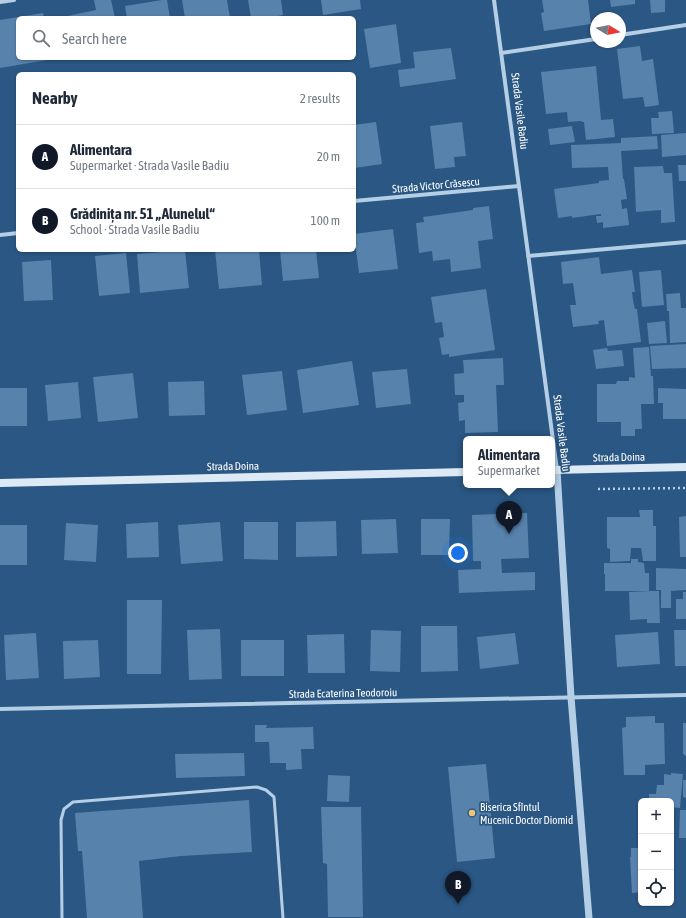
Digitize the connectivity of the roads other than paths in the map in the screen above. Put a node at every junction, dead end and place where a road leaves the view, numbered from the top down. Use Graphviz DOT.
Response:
graph roads {
  1 [pos="14,0"];
  2 [pos="494,0"];
  3 [pos="0,2"];
  4 [pos="686,25"];
  5 [pos="626,34"];
  6 [pos="590,40"];
  7 [pos="502,53"];
  8 [pos="519,186"];
  9 [pos="356,201"];
  10 [pos="16,233"];
  11 [pos="0,235"];
  12 [pos="686,242"];
  13 [pos="528,256"];
  14 [pos="550,436"];
  15 [pos="686,467"];
  16 [pos="555,470"];
  17 [pos="463,472"];
  18 [pos="0,483"];
  19 [pos="555,483"];
  20 [pos="686,695"];
  21 [pos="571,696"];
  22 [pos="0,709"];
  23 [pos="62,918"];
  24 [pos="283,918"];
  25 [pos="589,918"];
  1 -- 3 [label="street"];
  2 -- 7 [label="street, Strada Vasile Badiu"];
  4 -- 5 [label="street"];
  6 -- 7 [label="street"];
  7 -- 8 [label="street, Strada Vasile Badiu"];
  8 -- 9 [label="street, Strada Victor Crăsescu"];
  8 -- 13 [label="street, Strada Vasile Badiu"];
  10 -- 11 [label="street"];
  12 -- 13 [label="street"];
  13 -- 14 [label="street, Strada Vasile Badiu"];
  15 -- 16 [label="main road, Strada Doina"];
  17 -- 18 [label="main road, Strada Doina"];
  19 -- 21 [label="street, Strada Vasile Badiu"];
  20 -- 21 [label="street, Strada Ecaterina Teodoroiu"];
  21 -- 22 [label="street, Strada Ecaterina Teodoroiu"];
  21 -- 25 [label="street, Strada Vasile Badiu"];
  23 -- 24 [label="lane"];
}
